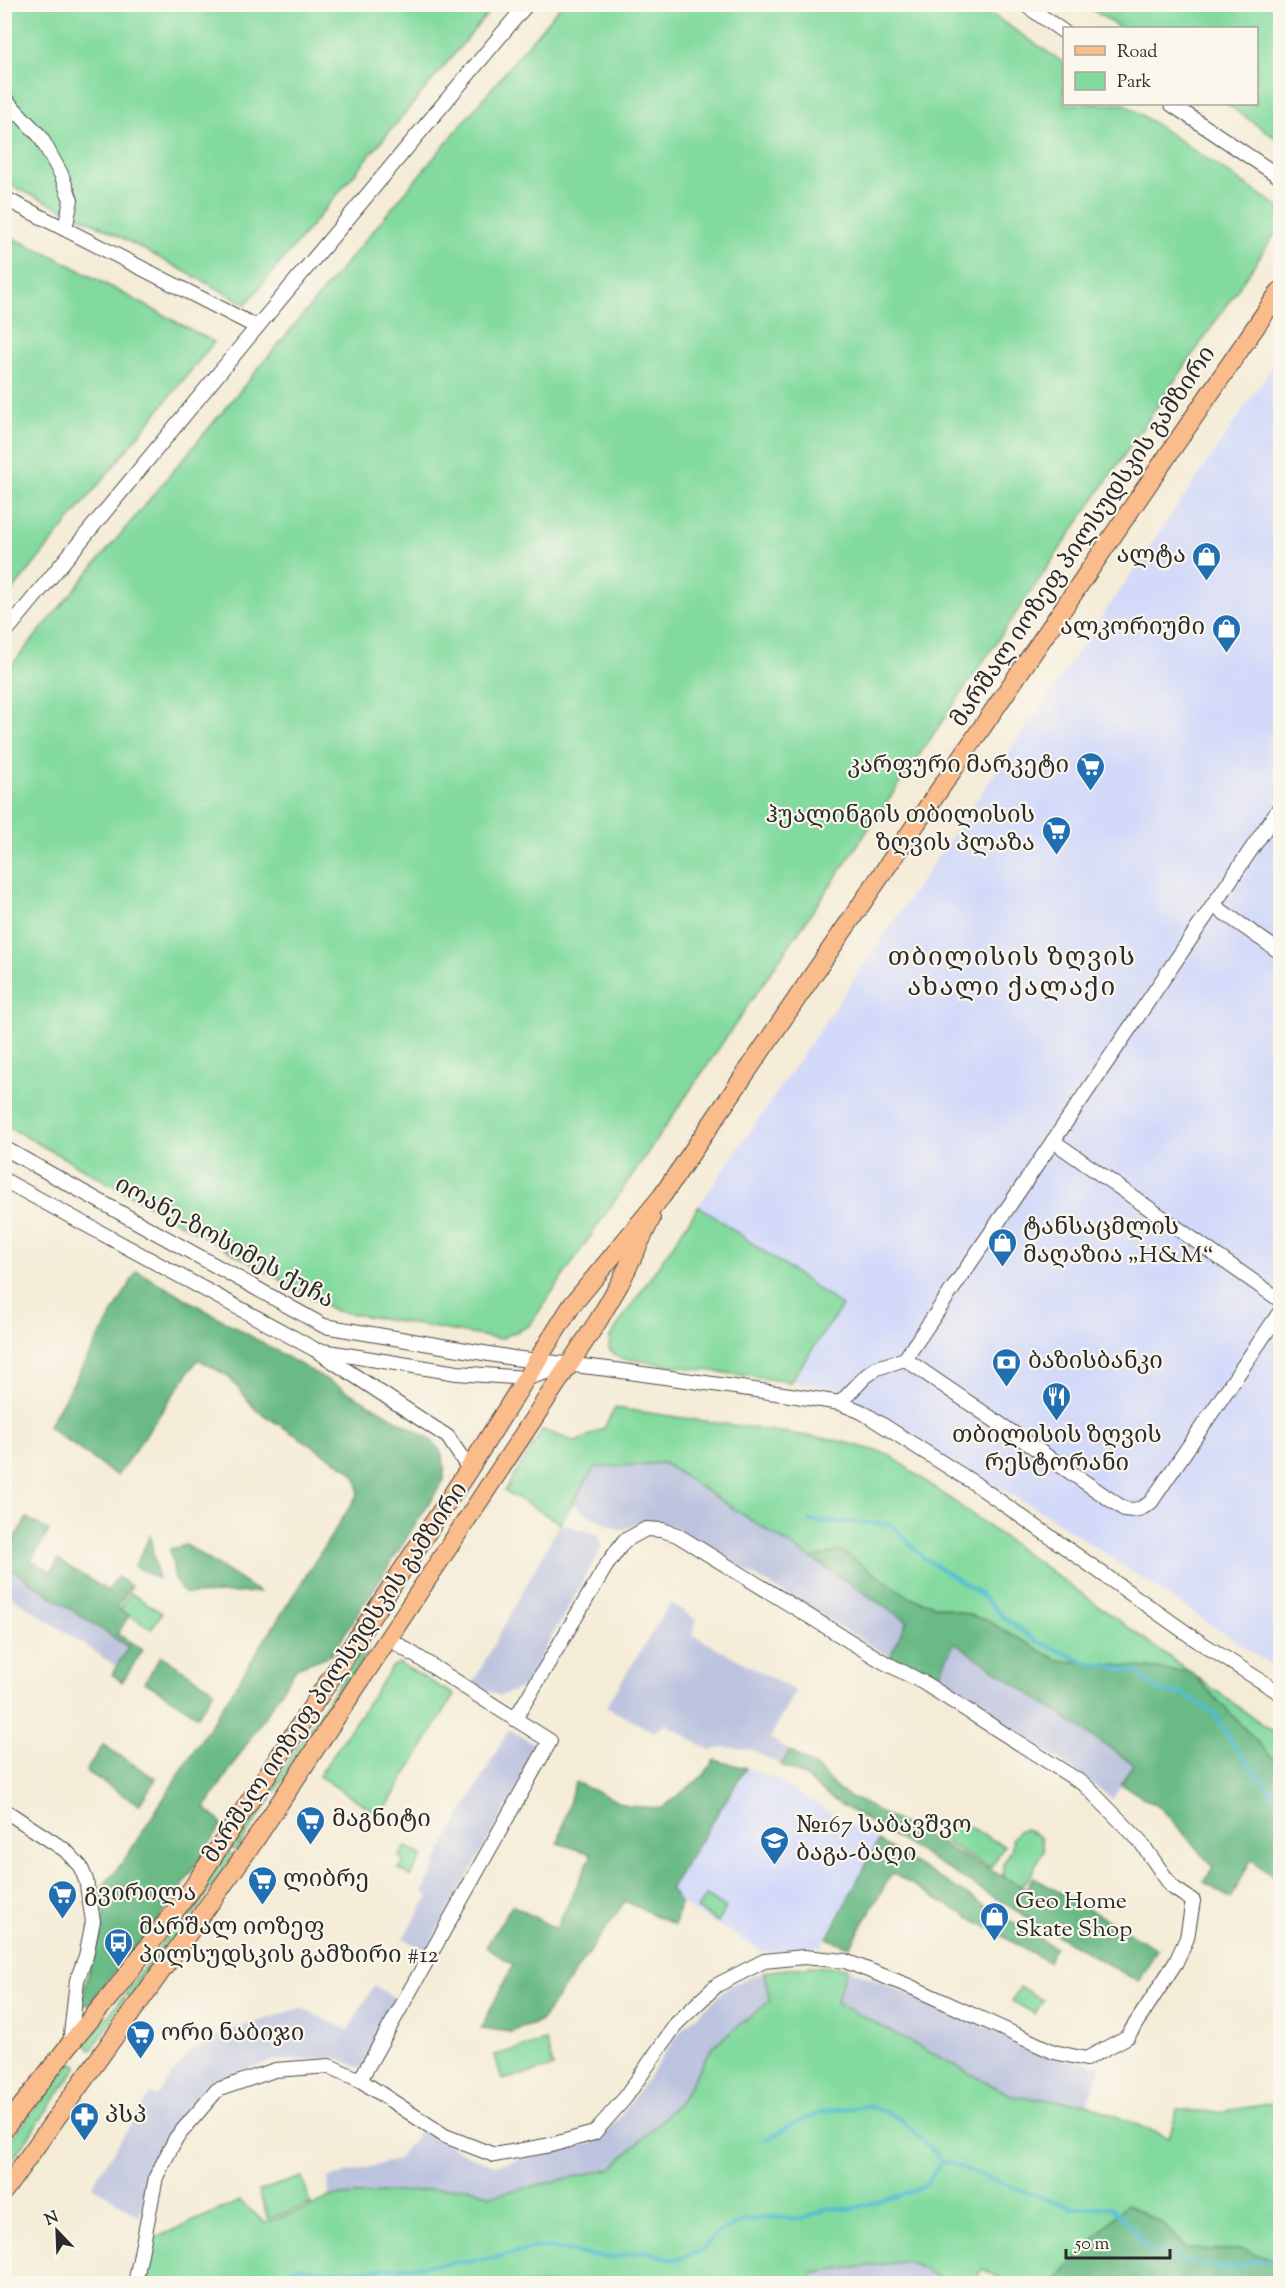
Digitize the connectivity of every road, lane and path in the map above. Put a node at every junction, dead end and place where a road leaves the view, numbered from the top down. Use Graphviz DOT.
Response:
graph roads {
  1 [pos="527,4"];
  2 [pos="1024,4"];
  3 [pos="1063,31"];
  4 [pos="4,98"];
  5 [pos="1173,105"];
  6 [pos="1281,177"];
  7 [pos="4,198"];
  8 [pos="65,229"];
  9 [pos="1281,291"];
  10 [pos="257,327"];
  11 [pos="4,634"];
  12 [pos="1281,807"];
  13 [pos="1214,905"];
  14 [pos="1281,951"];
  15 [pos="1053,1141"];
  16 [pos="4,1148"];
  17 [pos="4,1180"];
  18 [pos="662,1197"];
  19 [pos="1281,1300"];
  20 [pos="1281,1312"];
  21 [pos="310,1318"];
  22 [pos="297,1341"];
  23 [pos="314,1349"];
  24 [pos="905,1359"];
  25 [pos="538,1360"];
  26 [pos="569,1364"];
  27 [pos="527,1378"];
  28 [pos="840,1403"];
  29 [pos="469,1469"];
  30 [pos="367,1624"];
  31 [pos="388,1638"];
  32 [pos="1281,1693"];
  33 [pos="515,1719"];
  34 [pos="6,1814"];
  35 [pos="70,2044"];
  36 [pos="96,2064"];
  37 [pos="360,2080"];
  38 [pos="4,2129"];
  39 [pos="4,2191"];
  40 [pos="135,2283"];
  1 -- 10 [label="street"];
  2 -- 3 [label="street"];
  4 -- 8 [label="street"];
  5 -- 6 [label="street"];
  7 -- 8 [label="street"];
  8 -- 10 [label="street"];
  9 -- 18 [label="main road, მარშალ იოზეფ პილსუდსკის გამზირი"];
  10 -- 11 [label="street"];
  12 -- 13 [label="street"];
  13 -- 14 [label="street"];
  13 -- 15 [label="street"];
  15 -- 19 [label="street"];
  15 -- 24 [label="street"];
  16 -- 21 [label="street, იოანე-ზოსიმეს ქუჩა"];
  17 -- 22 [label="street, იოანე-ზოსიმეს ქუჩა"];
  18 -- 25 [label="main road, მარშალ იოზეფ პილსუდსკის გამზირი"];
  18 -- 26 [label="main road, მარშალ იოზეფ პილსუდსკის გამზირი"];
  20 -- 24 [label="street"];
  21 -- 22 [label="street"];
  21 -- 25 [label="street, იოანე-ზოსიმეს ქუჩა"];
  22 -- 23 [label="street, იოანე-ზოსიმეს ქუჩა"];
  23 -- 27 [label="street, იოანე-ზოსიმეს ქუჩა"];
  23 -- 29 [label="street, იოანე-ზოსიმეს ქუჩა"];
  24 -- 28 [label="street"];
  25 -- 26 [label="street, იოანე-ზოსიმეს ქუჩა"];
  25 -- 27 [label="main road, მარშალ იოზეფ პილსუდსკის გამზირი"];
  26 -- 27 [label="street, იოანე-ზოსიმეს ქუჩა"];
  26 -- 28 [label="street"];
  26 -- 31 [label="main road, მარშალ იოზეფ პილსუდსკის გამზირი"];
  27 -- 29 [label="main road, მარშალ იოზეფ პილსუდსკის გამზირი"];
  28 -- 32 [label="street"];
  29 -- 30 [label="main road, მარშალ იოზეფ პილსუდსკის გამზირი"];
  30 -- 31 [label="main road"];
  30 -- 35 [label="main road, მარშალ იოზეფ პილსუდსკის გამზირი"];
  31 -- 33 [label="street"];
  31 -- 36 [label="main road, მარშალ იოზეფ პილსუდსკის გამზირი"];
  33 -- 37 [label="street"];
  33 -- 37 [label="street"];
  34 -- 35 [label="street"];
  35 -- 36 [label="main road"];
  35 -- 38 [label="main road, მარშალ იოზეფ პილსუდსკის გამზირი"];
  36 -- 39 [label="main road, მარშალ იოზეფ პილსუდსკის გამზირი"];
  37 -- 40 [label="street"];
}
